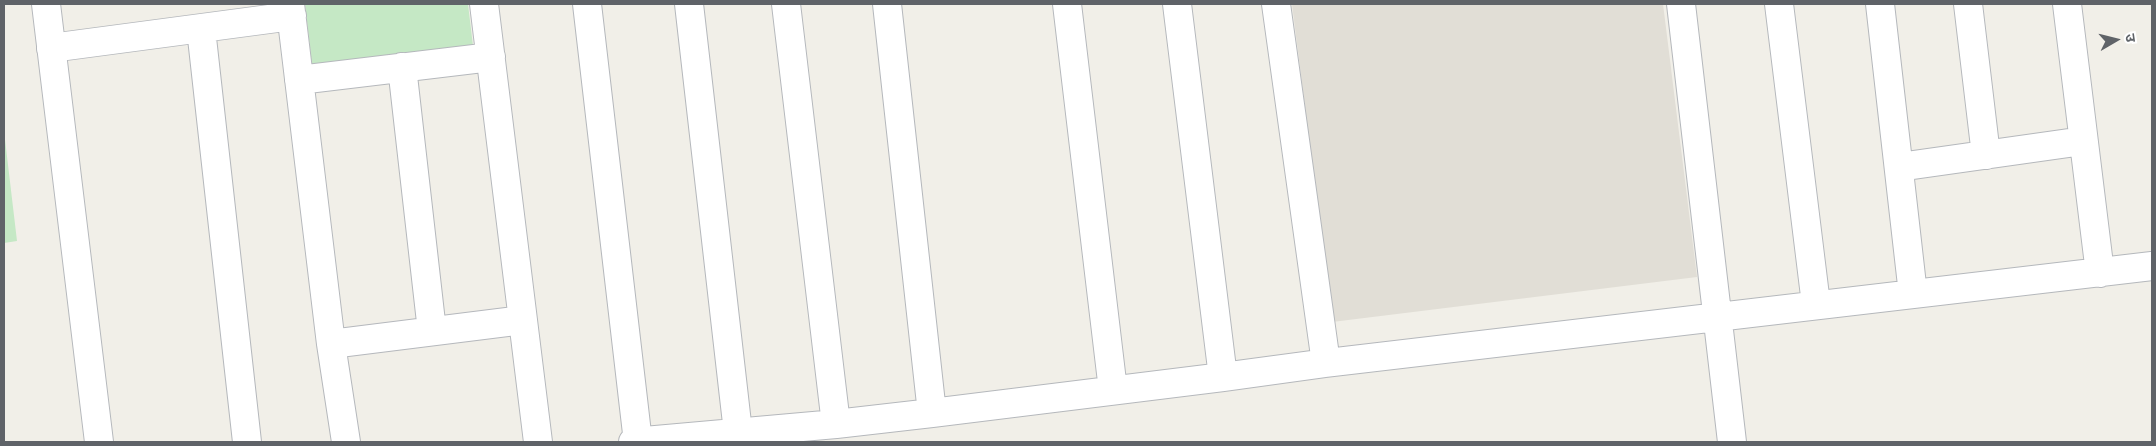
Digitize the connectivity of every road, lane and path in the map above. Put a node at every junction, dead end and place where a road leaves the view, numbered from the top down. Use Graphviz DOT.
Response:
graph roads {
  1 [pos="46,4"];
  2 [pos="484,4"];
  3 [pos="587,4"];
  4 [pos="689,4"];
  5 [pos="786,4"];
  6 [pos="887,4"];
  7 [pos="1067,4"];
  8 [pos="1177,4"];
  9 [pos="1276,4"];
  10 [pos="1681,4"];
  11 [pos="1779,4"];
  12 [pos="1880,4"];
  13 [pos="1968,4"];
  14 [pos="2067,4"];
  15 [pos="291,10"];
  16 [pos="201,28"];
  17 [pos="51,48"];
  18 [pos="490,57"];
  19 [pos="402,68"];
  20 [pos="299,80"];
  21 [pos="2083,141"];
  22 [pos="1986,155"];
  23 [pos="1899,167"];
  24 [pos="2152,266"];
  25 [pos="2100,273"];
  26 [pos="1912,294"];
  27 [pos="1816,304"];
  28 [pos="1718,318"];
  29 [pos="523,320"];
  30 [pos="432,331"];
  31 [pos="331,344"];
  32 [pos="1326,362"];
  33 [pos="1223,378"];
  34 [pos="1113,390"];
  35 [pos="932,413"];
  36 [pos="836,424"];
  37 [pos="738,432"];
  38 [pos="99,442"];
  39 [pos="247,442"];
  40 [pos="346,442"];
  41 [pos="538,442"];
  42 [pos="636,442"];
  43 [pos="1732,442"];
  1 -- 17 [label="street"];
  2 -- 18 [label="street"];
  3 -- 42 [label="street"];
  4 -- 37 [label="street"];
  5 -- 36 [label="street"];
  6 -- 35 [label="street"];
  7 -- 34 [label="street"];
  8 -- 33 [label="street"];
  9 -- 32 [label="street"];
  10 -- 28 [label="street"];
  11 -- 27 [label="street"];
  12 -- 23 [label="street"];
  13 -- 22 [label="street"];
  14 -- 21 [label="street"];
  15 -- 16 [label="street"];
  15 -- 20 [label="street"];
  16 -- 17 [label="street"];
  16 -- 39 [label="street"];
  17 -- 38 [label="street"];
  18 -- 19 [label="street"];
  18 -- 29 [label="street"];
  19 -- 20 [label="street"];
  19 -- 30 [label="street"];
  20 -- 31 [label="street"];
  21 -- 22 [label="street"];
  21 -- 25 [label="street"];
  22 -- 23 [label="street"];
  23 -- 26 [label="street"];
  24 -- 25 [label="street"];
  25 -- 26 [label="street"];
  26 -- 27 [label="street"];
  27 -- 28 [label="street"];
  28 -- 32 [label="street"];
  28 -- 43 [label="street"];
  29 -- 30 [label="street"];
  29 -- 41 [label="street"];
  30 -- 31 [label="street"];
  31 -- 40 [label="street"];
  32 -- 33 [label="street"];
  33 -- 34 [label="street"];
  34 -- 35 [label="street"];
  35 -- 36 [label="street"];
  36 -- 37 [label="street"];
  37 -- 42 [label="street"];
}
